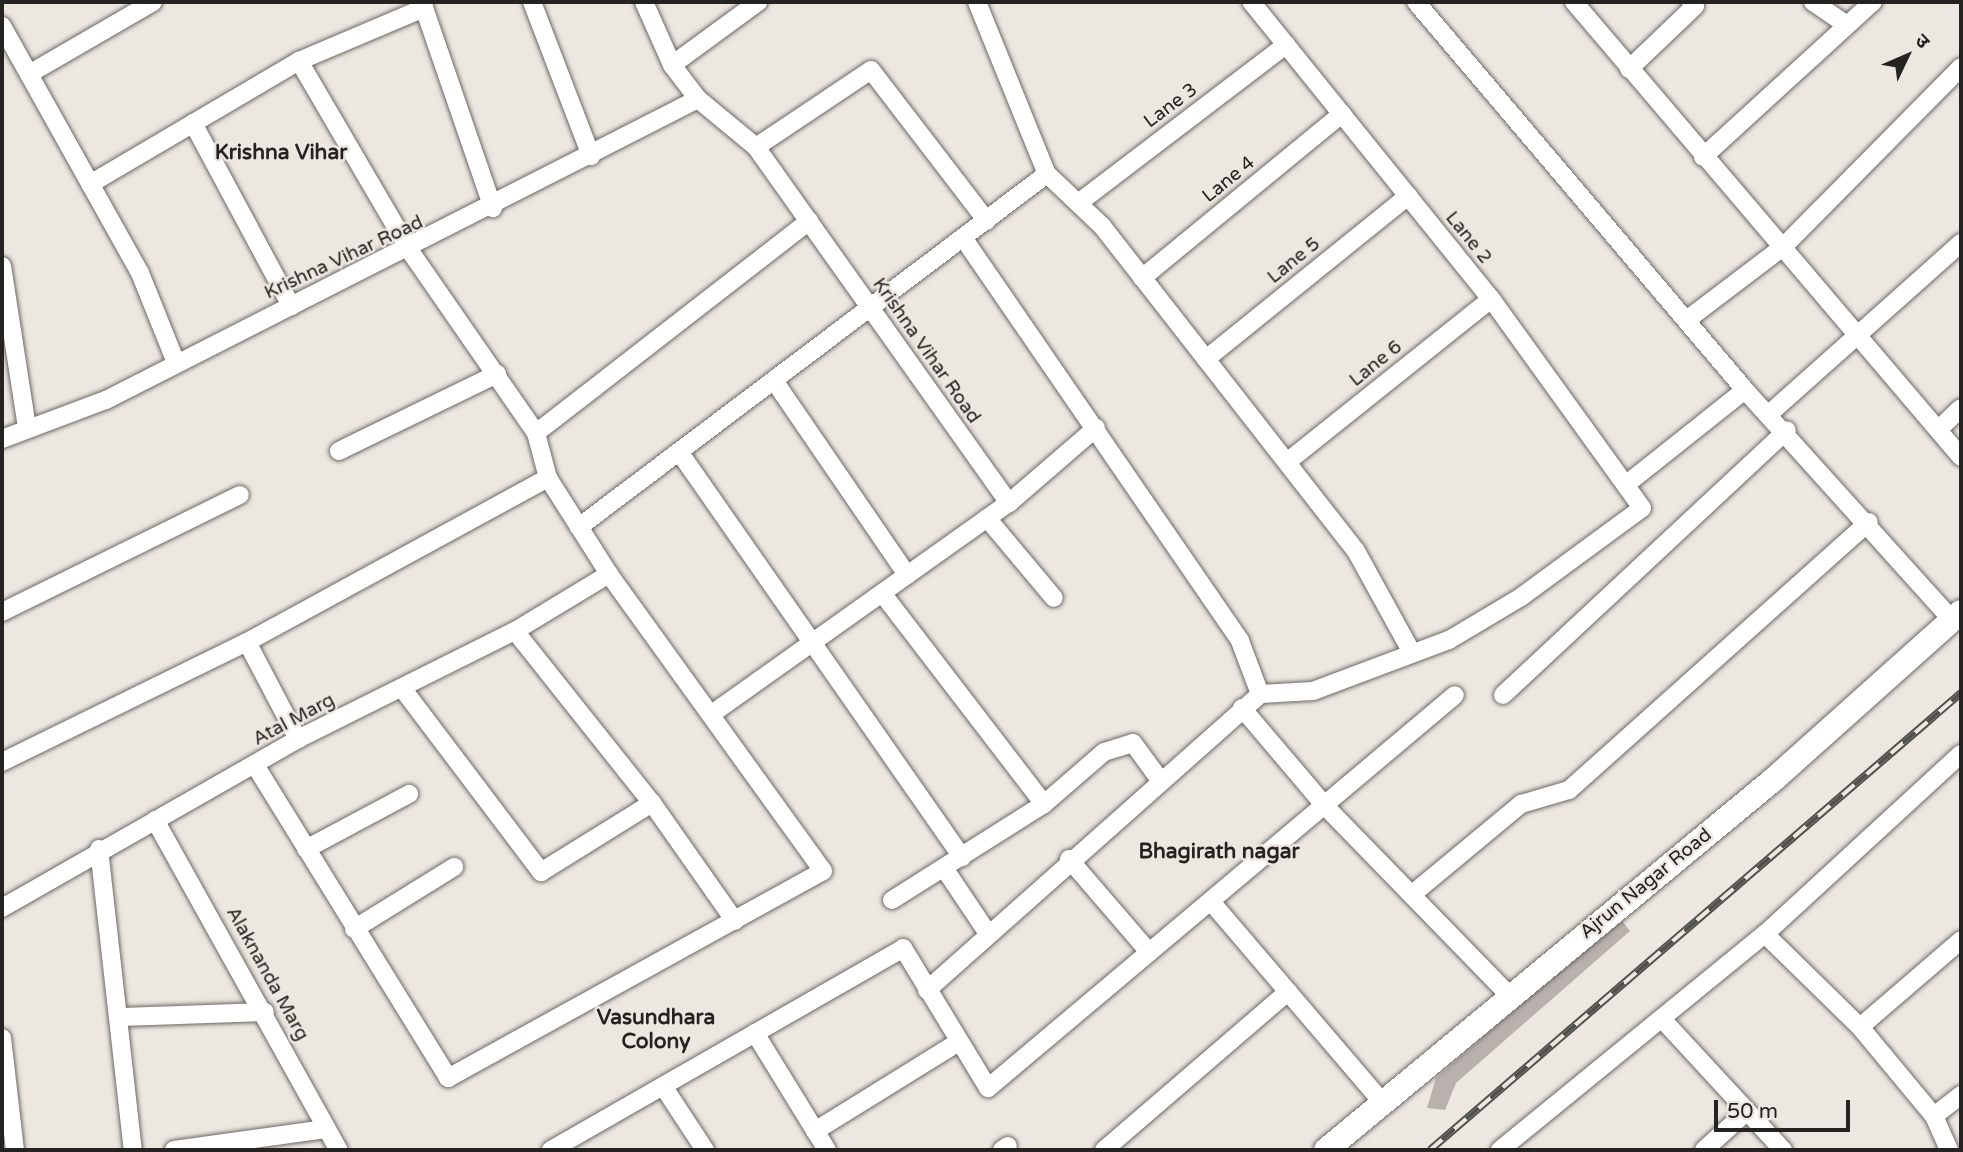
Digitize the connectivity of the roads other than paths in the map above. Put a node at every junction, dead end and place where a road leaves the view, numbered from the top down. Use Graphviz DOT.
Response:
graph roads {
  1 [pos="153,2"];
  2 [pos="532,2"];
  3 [pos="644,2"];
  4 [pos="758,2"];
  5 [pos="977,2"];
  6 [pos="1251,2"];
  7 [pos="1416,2"];
  8 [pos="1574,2"];
  9 [pos="1691,2"];
  10 [pos="1813,2"];
  11 [pos="1873,2"];
  12 [pos="423,5"];
  13 [pos="132,7"];
  14 [pos="1847,25"];
  15 [pos="2,26"];
  16 [pos="1286,45"];
  17 [pos="299,61"];
  18 [pos="672,65"];
  19 [pos="1961,67"];
  20 [pos="1629,69"];
  21 [pos="29,74"];
  22 [pos="698,100"];
  23 [pos="1342,114"];
  24 [pos="193,123"];
  25 [pos="756,147"];
  26 [pos="591,156"];
  27 [pos="1703,157"];
  28 [pos="1048,174"];
  29 [pos="90,184"];
  30 [pos="1408,196"];
  31 [pos="1081,201"];
  32 [pos="493,208"];
  33 [pos="809,221"];
  34 [pos="987,221"];
  35 [pos="964,239"];
  36 [pos="1961,243"];
  37 [pos="1784,246"];
  38 [pos="410,251"];
  39 [pos="2,267"];
  40 [pos="1142,278"];
  41 [pos="1491,299"];
  42 [pos="291,306"];
  43 [pos="872,310"];
  44 [pos="1688,319"];
  45 [pos="1858,338"];
  46 [pos="1206,359"];
  47 [pos="175,360"];
  48 [pos="497,374"];
  49 [pos="775,382"];
  50 [pos="1745,390"];
  51 [pos="1961,408"];
  52 [pos="1769,414"];
  53 [pos="27,428"];
  54 [pos="1096,428"];
  55 [pos="1939,429"];
  56 [pos="1787,430"];
  57 [pos="536,433"];
  58 [pos="2,439"];
  59 [pos="339,450"];
  60 [pos="680,453"];
  61 [pos="1961,457"];
  62 [pos="1287,462"];
  63 [pos="548,478"];
  64 [pos="1628,483"];
  65 [pos="240,495"];
  66 [pos="1009,503"];
  67 [pos="988,518"];
  68 [pos="1869,522"];
  69 [pos="579,527"];
  70 [pos="609,574"];
  71 [pos="907,575"];
  72 [pos="882,593"];
  73 [pos="1055,598"];
  74 [pos="2,612"];
  75 [pos="1956,616"];
  76 [pos="514,631"];
  77 [pos="815,641"];
  78 [pos="247,642"];
  79 [pos="1412,653"];
  80 [pos="402,688"];
  81 [pos="1260,694"];
  82 [pos="1455,695"];
  83 [pos="1503,695"];
  84 [pos="1242,709"];
  85 [pos="713,713"];
  86 [pos="298,738"];
  87 [pos="1961,754"];
  88 [pos="2,762"];
  89 [pos="255,765"];
  90 [pos="1160,779"];
  91 [pos="409,794"];
  92 [pos="652,803"];
  93 [pos="1044,804"];
  94 [pos="1326,807"];
  95 [pos="155,820"];
  96 [pos="99,849"];
  97 [pos="306,849"];
  98 [pos="962,857"];
  99 [pos="1069,859"];
  100 [pos="454,867"];
  101 [pos="944,868"];
  102 [pos="1415,892"];
  103 [pos="892,900"];
  104 [pos="1213,904"];
  105 [pos="2,908"];
  106 [pos="734,921"];
  107 [pos="354,929"];
  108 [pos="987,932"];
  109 [pos="1765,934"];
  110 [pos="1961,940"];
  111 [pos="1149,952"];
  112 [pos="927,990"];
  113 [pos="1288,992"];
  114 [pos="1509,995"];
  115 [pos="265,1012"];
  116 [pos="122,1017"];
  117 [pos="1663,1020"];
  118 [pos="1860,1027"];
  119 [pos="755,1033"];
  120 [pos="2,1038"];
  121 [pos="957,1044"];
  122 [pos="663,1086"];
  123 [pos="1961,1095"];
  124 [pos="1382,1102"];
  125 [pos="1746,1112"];
  126 [pos="1934,1116"];
  127 [pos="326,1129"];
  128 [pos="815,1131"];
  129 [pos="1520,1135"];
  130 [pos="260,1146"];
  131 [pos="15,1150"];
  132 [pos="133,1150"];
  133 [pos="174,1150"];
  134 [pos="339,1150"];
  135 [pos="551,1150"];
  136 [pos="705,1150"];
  137 [pos="827,1150"];
  138 [pos="1104,1150"];
  139 [pos="1326,1150"];
  140 [pos="1500,1150"];
  141 [pos="1531,1150"];
  142 [pos="1704,1150"];
  143 [pos="1783,1150"];
  144 [pos="1949,1150"];
  1 -- 13 [label="street"];
  2 -- 26 [label="street"];
  3 -- 18 [label="street, Krishna Vihar Road"];
  4 -- 18 [label="street"];
  5 -- 28 [label="street"];
  6 -- 16 [label="street, Lane 2"];
  7 -- 44 [label="street"];
  8 -- 20 [label="street"];
  9 -- 20 [label="street"];
  10 -- 14 [label="street"];
  11 -- 14 [label="street"];
  12 -- 17 [label="street"];
  12 -- 32 [label="street"];
  13 -- 21 [label="street"];
  14 -- 27 [label="street"];
  15 -- 21 [label="street"];
  16 -- 23 [label="street, Lane 2"];
  16 -- 31 [label="street, Lane 3"];
  17 -- 24 [label="street"];
  17 -- 38 [label="street"];
  18 -- 22 [label="street, Krishna Vihar Road"];
  19 -- 37 [label="street"];
  20 -- 27 [label="street"];
  21 -- 29 [label="street"];
  22 -- 25 [label="street, Krishna Vihar Road"];
  22 -- 26 [label="street, Krishna Vihar Road"];
  23 -- 30 [label="street, Lane 2"];
  23 -- 40 [label="street, Lane 4"];
  24 -- 29 [label="street"];
  24 -- 42 [label="street"];
  25 -- 33 [label="street, Krishna Vihar Road"];
  25 -- 34 [label="street"];
  26 -- 32 [label="street, Krishna Vihar Road"];
  27 -- 37 [label="street"];
  28 -- 31 [label="street"];
  28 -- 34 [label="street"];
  29 -- 47 [label="street"];
  30 -- 41 [label="street, Lane 2"];
  30 -- 46 [label="street, Lane 5"];
  31 -- 40 [label="street"];
  32 -- 38 [label="street, Krishna Vihar Road"];
  33 -- 43 [label="street, Krishna Vihar Road"];
  33 -- 57 [label="street"];
  34 -- 35 [label="street"];
  35 -- 43 [label="street"];
  35 -- 54 [label="street"];
  36 -- 45 [label="street"];
  37 -- 44 [label="street"];
  37 -- 45 [label="street"];
  38 -- 42 [label="street, Krishna Vihar Road"];
  38 -- 48 [label="street"];
  39 -- 53 [label="street"];
  40 -- 46 [label="street"];
  41 -- 62 [label="street, Lane 6"];
  41 -- 64 [label="street, Lane 2"];
  42 -- 47 [label="street, Krishna Vihar Road"];
  43 -- 49 [label="street"];
  43 -- 66 [label="street, Krishna Vihar Road"];
  44 -- 50 [label="street"];
  45 -- 52 [label="street"];
  45 -- 55 [label="street"];
  46 -- 62 [label="street"];
  47 -- 53 [label="street, Krishna Vihar Road"];
  48 -- 57 [label="street"];
  48 -- 59 [label="street"];
  49 -- 60 [label="street"];
  49 -- 71 [label="street"];
  50 -- 52 [label="street"];
  50 -- 64 [label="street"];
  51 -- 55 [label="street"];
  52 -- 56 [label="street"];
  53 -- 58 [label="street, Krishna Vihar Road"];
  54 -- 66 [label="street"];
  54 -- 81 [label="street"];
  55 -- 61 [label="street"];
  56 -- 68 [label="street"];
  56 -- 83 [label="street"];
  57 -- 63 [label="street"];
  60 -- 69 [label="street"];
  60 -- 77 [label="street"];
  62 -- 79 [label="street"];
  63 -- 69 [label="street"];
  63 -- 78 [label="street"];
  64 -- 79 [label="street, Lane 2"];
  65 -- 74 [label="street"];
  66 -- 67 [label="street"];
  67 -- 71 [label="street"];
  67 -- 73 [label="street"];
  68 -- 75 [label="street"];
  68 -- 102 [label="street"];
  69 -- 70 [label="street"];
  70 -- 76 [label="street, Atal Marg"];
  70 -- 85 [label="street"];
  71 -- 72 [label="street"];
  72 -- 77 [label="street"];
  72 -- 93 [label="street"];
  75 -- 114 [label="street, Ajrun Nagar Road"];
  76 -- 80 [label="street, Atal Marg"];
  76 -- 92 [label="street"];
  77 -- 85 [label="street"];
  77 -- 98 [label="street"];
  78 -- 86 [label="street"];
  78 -- 88 [label="street"];
  79 -- 81 [label="street"];
  80 -- 86 [label="street, Atal Marg"];
  80 -- 92 [label="street"];
  81 -- 84 [label="street"];
  82 -- 94 [label="street"];
  84 -- 90 [label="street"];
  84 -- 94 [label="street"];
  85 -- 106 [label="street"];
  86 -- 89 [label="street, Atal Marg"];
  87 -- 109 [label="street"];
  89 -- 95 [label="street, Atal Marg"];
  89 -- 97 [label="street"];
  90 -- 93 [label="street"];
  90 -- 99 [label="street"];
  91 -- 97 [label="street"];
  92 -- 106 [label="street"];
  93 -- 98 [label="street"];
  94 -- 102 [label="street"];
  94 -- 104 [label="street"];
  95 -- 96 [label="street, Atal Marg"];
  95 -- 115 [label="street, Alaknanda Marg"];
  96 -- 105 [label="street, Atal Marg"];
  96 -- 116 [label="street"];
  97 -- 107 [label="street"];
  98 -- 101 [label="street"];
  99 -- 108 [label="street"];
  99 -- 111 [label="street"];
  100 -- 107 [label="street"];
  101 -- 103 [label="street"];
  101 -- 108 [label="street"];
  102 -- 114 [label="street"];
  104 -- 111 [label="street"];
  104 -- 113 [label="street"];
  106 -- 107 [label="street"];
  108 -- 112 [label="street"];
  109 -- 117 [label="street"];
  109 -- 118 [label="street"];
  110 -- 118 [label="street"];
  111 -- 121 [label="street"];
  112 -- 119 [label="street"];
  112 -- 121 [label="street"];
  113 -- 124 [label="street"];
  113 -- 138 [label="street"];
  114 -- 124 [label="street, Ajrun Nagar Road"];
  115 -- 116 [label="street"];
  115 -- 127 [label="street, Alaknanda Marg"];
  116 -- 132 [label="street"];
  117 -- 125 [label="street"];
  117 -- 129 [label="street"];
  118 -- 126 [label="street"];
  119 -- 122 [label="street"];
  119 -- 128 [label="street"];
  120 -- 131 [label="street"];
  121 -- 128 [label="street"];
  122 -- 135 [label="street"];
  122 -- 136 [label="street"];
  123 -- 126 [label="street"];
  124 -- 139 [label="street, Ajrun Nagar Road"];
  125 -- 142 [label="street"];
  125 -- 143 [label="street"];
  126 -- 144 [label="street"];
  127 -- 130 [label="street"];
  127 -- 134 [label="street, Alaknanda Marg"];
  128 -- 137 [label="street"];
  129 -- 140 [label="street"];
  129 -- 141 [label="street"];
  130 -- 133 [label="street"];
}
